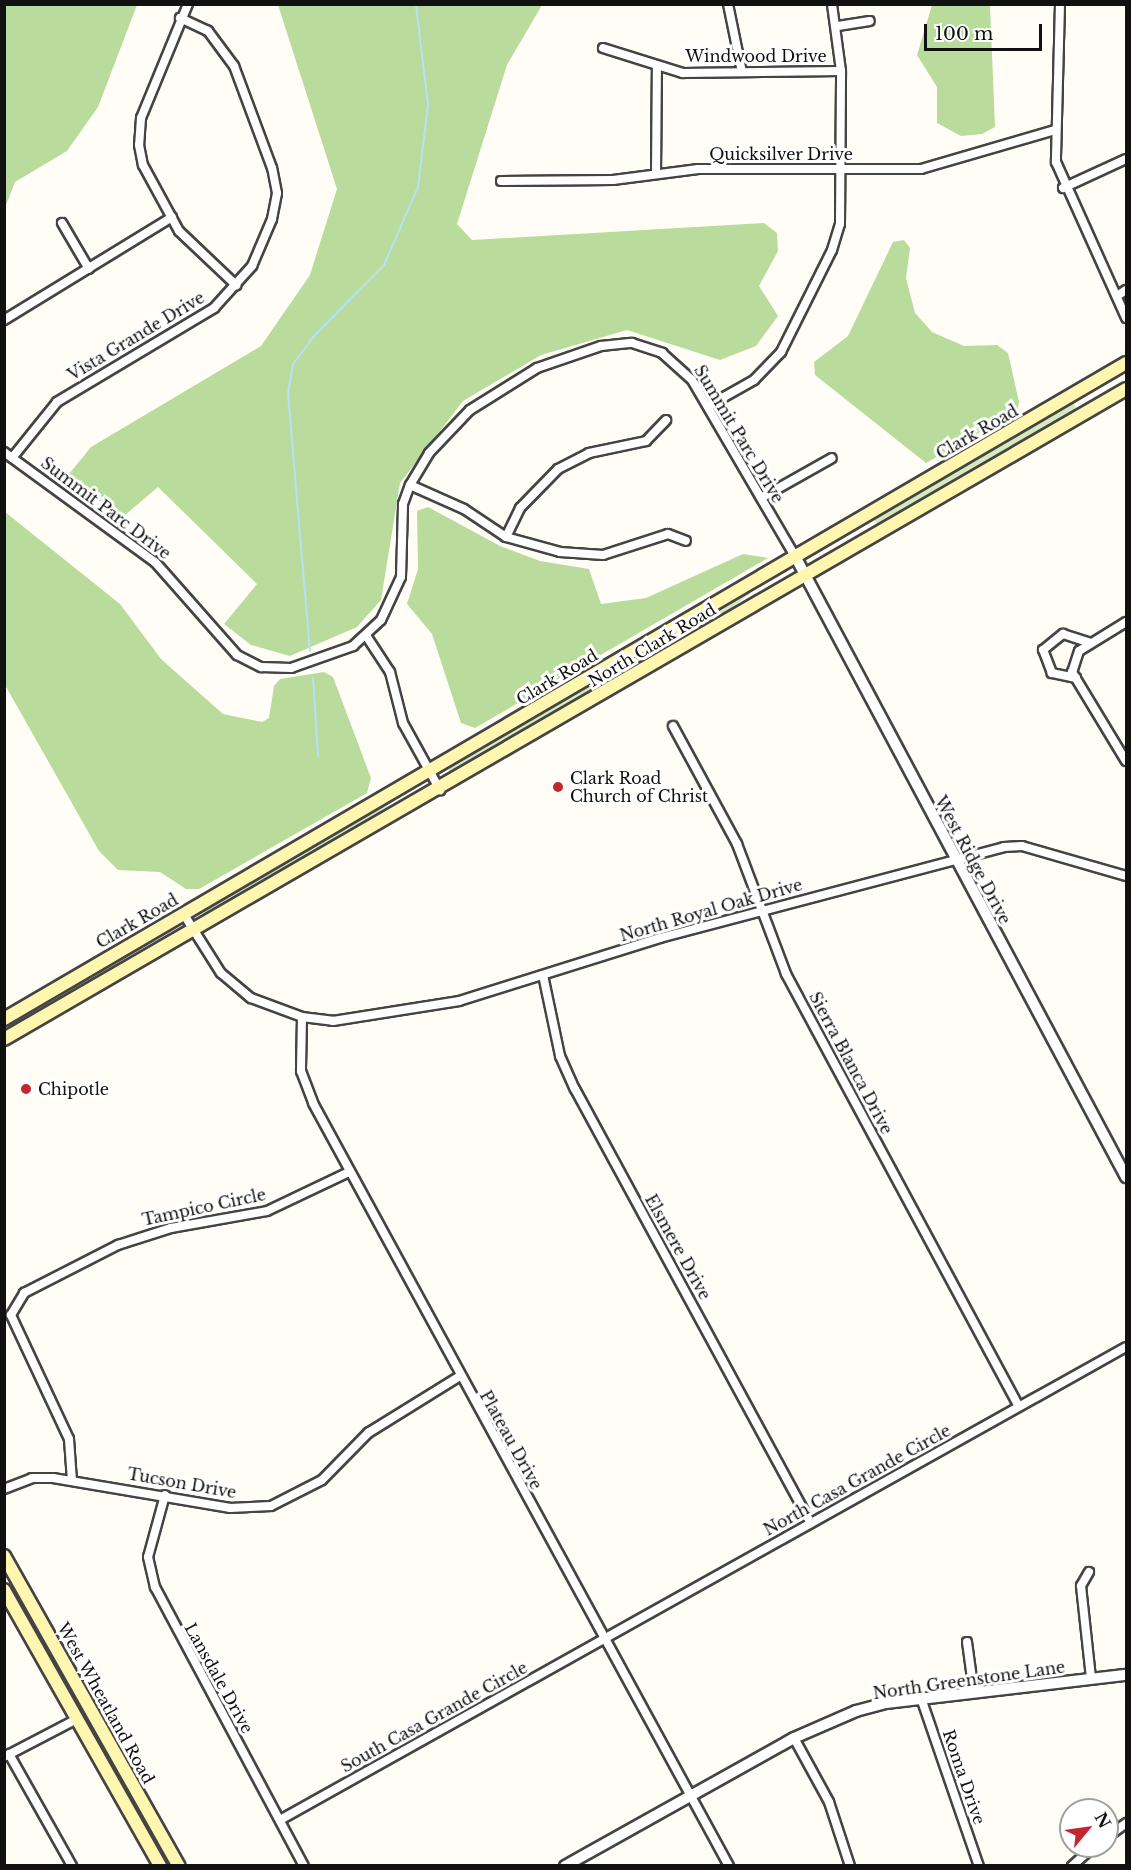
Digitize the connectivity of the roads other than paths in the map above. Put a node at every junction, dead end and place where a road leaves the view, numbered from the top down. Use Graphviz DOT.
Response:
graph roads {
  1 [pos="188,4"];
  2 [pos="728,4"];
  3 [pos="832,4"];
  4 [pos="1060,4"];
  5 [pos="180,18"];
  6 [pos="870,21"];
  7 [pos="838,26"];
  8 [pos="603,48"];
  9 [pos="657,67"];
  10 [pos="841,71"];
  11 [pos="742,72"];
  12 [pos="1055,130"];
  13 [pos="1126,159"];
  14 [pos="841,169"];
  15 [pos="656,173"];
  16 [pos="501,181"];
  17 [pos="1063,188"];
  18 [pos="172,217"];
  19 [pos="62,224"];
  20 [pos="89,269"];
  21 [pos="236,285"];
  22 [pos="1126,290"];
  23 [pos="1117,296"];
  24 [pos="1126,318"];
  25 [pos="4,320"];
  26 [pos="1126,363"];
  27 [pos="1126,389"];
  28 [pos="708,406"];
  29 [pos="666,420"];
  30 [pos="4,452"];
  31 [pos="12,458"];
  32 [pos="832,458"];
  33 [pos="410,485"];
  34 [pos="761,498"];
  35 [pos="506,537"];
  36 [pos="686,541"];
  37 [pos="795,556"];
  38 [pos="805,574"];
  39 [pos="1126,622"];
  40 [pos="367,637"];
  41 [pos="1090,643"];
  42 [pos="1076,678"];
  43 [pos="674,726"];
  44 [pos="1126,761"];
  45 [pos="430,772"];
  46 [pos="440,789"];
  47 [pos="957,862"];
  48 [pos="1126,876"];
  49 [pos="761,910"];
  50 [pos="183,913"];
  51 [pos="195,930"];
  52 [pos="543,975"];
  53 [pos="302,1017"];
  54 [pos="4,1019"];
  55 [pos="4,1039"];
  56 [pos="349,1172"];
  57 [pos="1126,1177"];
  58 [pos="1126,1347"];
  59 [pos="460,1376"];
  60 [pos="1019,1406"];
  61 [pos="72,1481"];
  62 [pos="4,1489"];
  63 [pos="165,1495"];
  64 [pos="811,1523"];
  65 [pos="4,1556"];
  66 [pos="1089,1572"];
  67 [pos="4,1590"];
  68 [pos="603,1640"];
  69 [pos="967,1641"];
  70 [pos="1126,1675"];
  71 [pos="1091,1678"];
  72 [pos="974,1693"];
  73 [pos="921,1698"];
  74 [pos="78,1719"];
  75 [pos="794,1738"];
  76 [pos="7,1756"];
  77 [pos="692,1796"];
  78 [pos="280,1820"];
  79 [pos="72,1866"];
  80 [pos="160,1866"];
  81 [pos="179,1866"];
  82 [pos="304,1866"];
  83 [pos="565,1866"];
  84 [pos="729,1866"];
  85 [pos="850,1866"];
  86 [pos="979,1866"];
  1 -- 5 [label="street"];
  2 -- 11 [label="street"];
  3 -- 7 [label="street"];
  4 -- 12 [label="street"];
  5 -- 18 [label="street"];
  5 -- 21 [label="street, Vista Grande Drive"];
  6 -- 7 [label="street"];
  7 -- 10 [label="street"];
  8 -- 9 [label="street, Windwood Drive"];
  9 -- 11 [label="street, Windwood Drive"];
  9 -- 15 [label="street"];
  10 -- 11 [label="street, Windwood Drive"];
  10 -- 14 [label="street"];
  12 -- 14 [label="street, Quicksilver Drive"];
  12 -- 17 [label="street"];
  13 -- 17 [label="street"];
  14 -- 15 [label="street, Quicksilver Drive"];
  14 -- 28 [label="street"];
  15 -- 16 [label="street, Quicksilver Drive"];
  17 -- 23 [label="street"];
  18 -- 20 [label="street"];
  18 -- 21 [label="street"];
  19 -- 20 [label="street"];
  20 -- 25 [label="street"];
  21 -- 31 [label="street, Vista Grande Drive"];
  22 -- 23 [label="street"];
  23 -- 24 [label="street"];
  26 -- 37 [label="main road, Clark Road"];
  27 -- 38 [label="main road, North Clark Road"];
  28 -- 33 [label="street, Summit Parc Drive"];
  28 -- 34 [label="street, Summit Parc Drive"];
  29 -- 35 [label="street"];
  30 -- 31 [label="street, Summit Parc Drive"];
  31 -- 40 [label="street, Summit Parc Drive"];
  32 -- 34 [label="street"];
  33 -- 35 [label="street"];
  33 -- 40 [label="street, Summit Parc Drive"];
  34 -- 37 [label="street, Summit Parc Drive"];
  35 -- 36 [label="street"];
  37 -- 38 [label="street, West Ridge Drive"];
  37 -- 45 [label="main road, Clark Road"];
  38 -- 46 [label="main road, North Clark Road"];
  38 -- 47 [label="street, West Ridge Drive"];
  39 -- 41 [label="street"];
  40 -- 45 [label="street"];
  41 -- 42 [label="street"];
  41 -- 42 [label="street"];
  42 -- 44 [label="street"];
  43 -- 49 [label="street, Sierra Blanca Drive"];
  45 -- 46 [label="street"];
  45 -- 50 [label="main road, Clark Road"];
  46 -- 51 [label="main road, North Clark Road"];
  47 -- 48 [label="street, North Royal Oak Drive"];
  47 -- 49 [label="street, North Royal Oak Drive"];
  47 -- 57 [label="street, West Ridge Drive"];
  49 -- 52 [label="street, North Royal Oak Drive"];
  49 -- 60 [label="street, Sierra Blanca Drive"];
  50 -- 51 [label="street"];
  50 -- 54 [label="main road, Clark Road"];
  51 -- 53 [label="street"];
  51 -- 55 [label="main road, North Clark Road"];
  52 -- 53 [label="street, North Royal Oak Drive"];
  52 -- 64 [label="street, Elsmere Drive"];
  53 -- 56 [label="street, Plateau Drive"];
  56 -- 59 [label="street, Plateau Drive"];
  56 -- 61 [label="street, Tampico Circle"];
  58 -- 60 [label="street, North Casa Grande Circle"];
  59 -- 63 [label="street, Tucson Drive"];
  59 -- 68 [label="street, Plateau Drive"];
  60 -- 64 [label="street, North Casa Grande Circle"];
  61 -- 62 [label="street, Tucson Drive"];
  61 -- 63 [label="street, Tucson Drive"];
  63 -- 78 [label="street, Lansdale Drive"];
  64 -- 68 [label="street, North Casa Grande Circle"];
  65 -- 81 [label="main road, West Wheatland Road"];
  66 -- 71 [label="street"];
  67 -- 74 [label="main road, West Wheatland Road"];
  68 -- 77 [label="street, Plateau Drive"];
  68 -- 78 [label="street, South Casa Grande Circle"];
  69 -- 72 [label="street"];
  70 -- 71 [label="street, North Greenstone Lane"];
  71 -- 72 [label="street, North Greenstone Lane"];
  72 -- 73 [label="street, North Greenstone Lane"];
  73 -- 75 [label="street, North Greenstone Lane"];
  73 -- 86 [label="street, Roma Drive"];
  74 -- 76 [label="street"];
  74 -- 80 [label="main road, West Wheatland Road"];
  75 -- 77 [label="street, North Greenstone Lane"];
  75 -- 85 [label="street"];
  76 -- 79 [label="street"];
  77 -- 83 [label="street, North Greenstone Lane"];
  77 -- 84 [label="street, Plateau Drive"];
  78 -- 82 [label="street, Lansdale Drive"];
}
